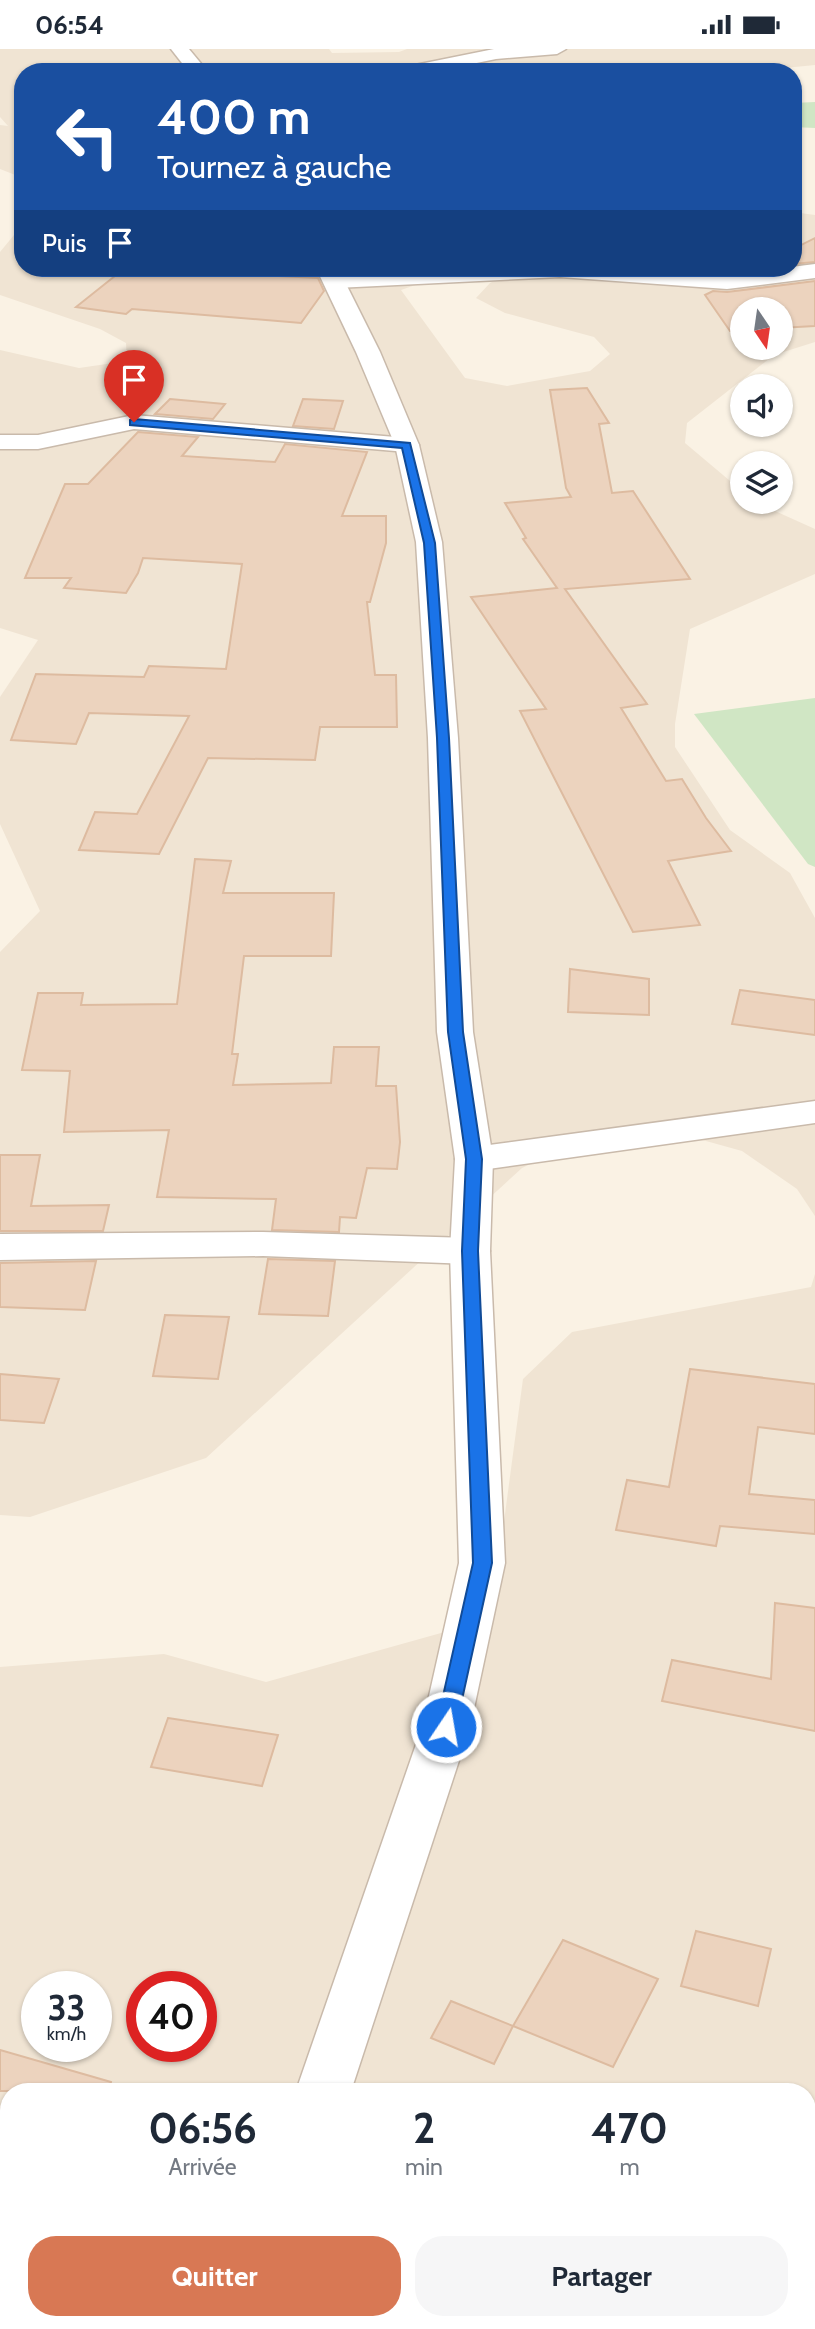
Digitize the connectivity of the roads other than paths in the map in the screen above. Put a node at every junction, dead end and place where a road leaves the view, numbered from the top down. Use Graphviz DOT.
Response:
graph roads {
  1 [pos="180,49"];
  2 [pos="556,49"];
  3 [pos="192,63"];
  4 [pos="450,63"];
  5 [pos="333,277"];
  6 [pos="657,277"];
  7 [pos="767,277"];
  8 [pos="0,442"];
  9 [pos="407,445"];
  10 [pos="815,1112"];
  11 [pos="474,1159"];
  12 [pos="0,1247"];
  13 [pos="470,1251"];
  14 [pos="327,2083"];
  1 -- 3 [label="street"];
  2 -- 4 [label="street"];
  5 -- 9 [label="street"];
  6 -- 7 [label="street"];
  8 -- 9 [label="street"];
  9 -- 11 [label="street"];
  10 -- 11 [label="street"];
  11 -- 13 [label="street"];
  12 -- 13 [label="street"];
  13 -- 14 [label="street"];
}
